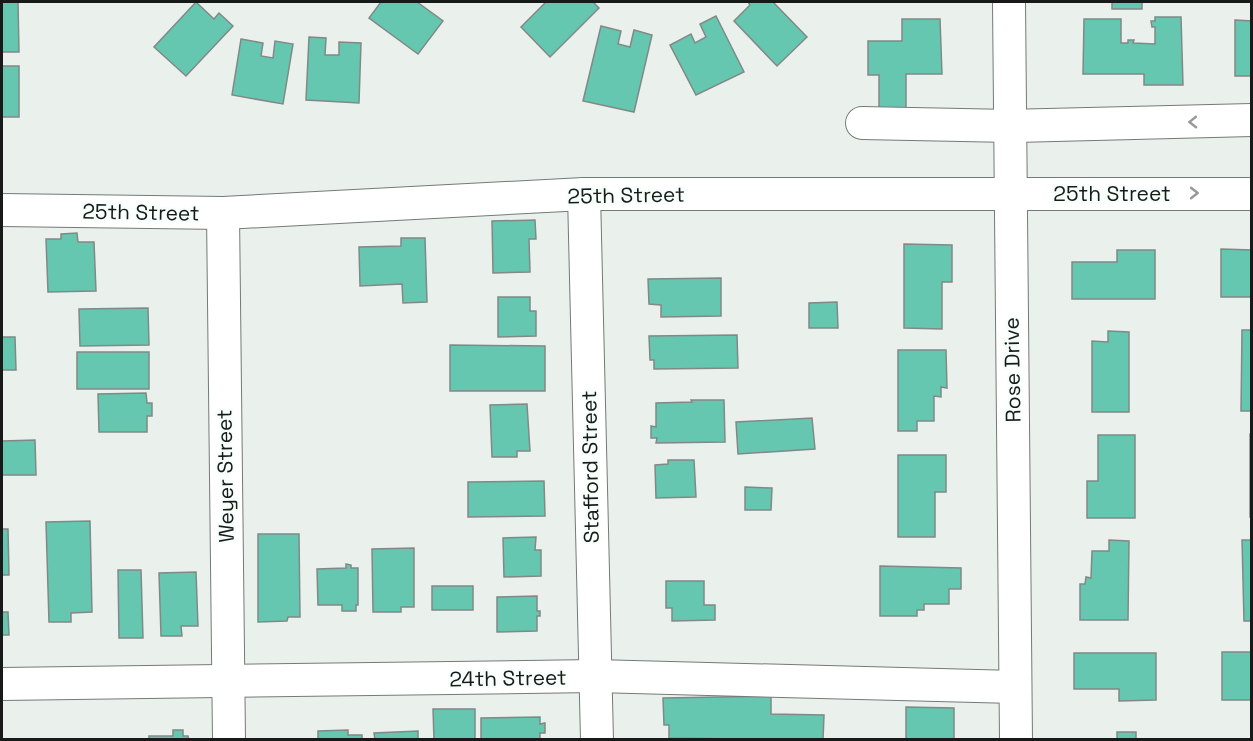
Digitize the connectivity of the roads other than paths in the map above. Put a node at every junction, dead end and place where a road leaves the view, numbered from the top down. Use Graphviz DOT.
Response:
graph roads {
  1 [pos="1009,2"];
  2 [pos="1251,120"];
  3 [pos="862,123"];
  4 [pos="1011,126"];
  5 [pos="1010,193"];
  6 [pos="584,194"];
  7 [pos="1251,194"];
  8 [pos="2,210"];
  9 [pos="223,213"];
  10 [pos="595,676"];
  11 [pos="227,681"];
  12 [pos="2,684"];
  13 [pos="1015,687"];
  14 [pos="229,740"];
  15 [pos="597,740"];
  16 [pos="1016,740"];
  1 -- 4 [label="street, Rose Drive"];
  2 -- 4 [label="street, one-way"];
  3 -- 4 [label="street"];
  4 -- 5 [label="street, Rose Drive"];
  5 -- 6 [label="street, 25th Street"];
  5 -- 7 [label="street, 25th Street, one-way"];
  5 -- 13 [label="street, Rose Drive"];
  6 -- 9 [label="street, 25th Street"];
  6 -- 10 [label="street, Stafford Street"];
  8 -- 9 [label="street, 25th Street"];
  9 -- 11 [label="street, Weyer Street"];
  10 -- 11 [label="street, 24th Street"];
  10 -- 13 [label="street, 24th Street"];
  10 -- 15 [label="street, Stafford Street"];
  11 -- 12 [label="street, 24th Street"];
  11 -- 14 [label="street, Weyer Street"];
  13 -- 16 [label="street, Rose Drive"];
}
